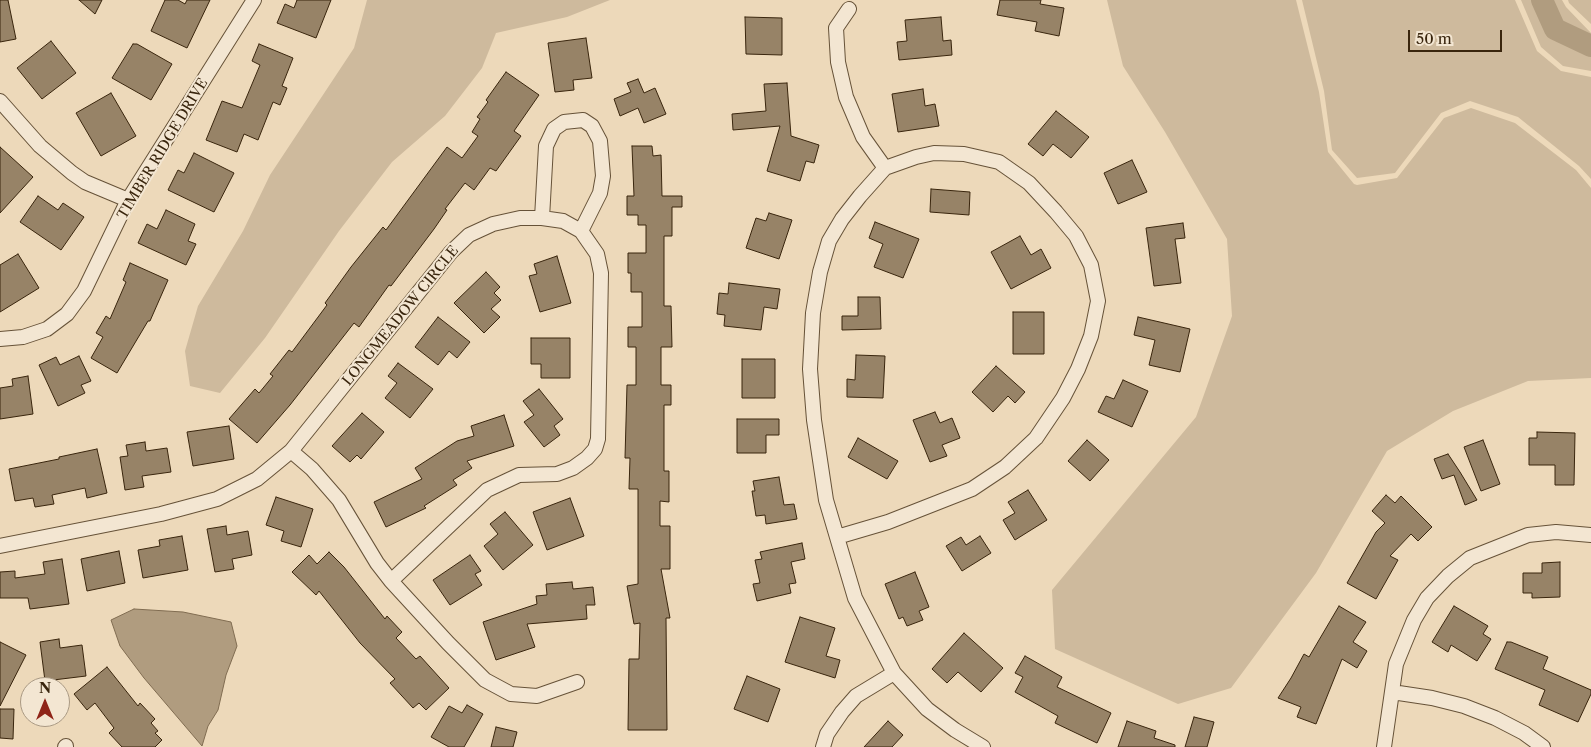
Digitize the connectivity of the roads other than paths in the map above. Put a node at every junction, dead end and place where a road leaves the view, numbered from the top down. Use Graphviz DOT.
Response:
graph roads {
  1 [pos="254,0"];
  2 [pos="849,9"];
  3 [pos="0,101"];
  4 [pos="885,168"];
  5 [pos="128,200"];
  6 [pos="542,218"];
  7 [pos="581,231"];
  8 [pos="0,339"];
  9 [pos="291,451"];
  10 [pos="1591,535"];
  11 [pos="0,537"];
  12 [pos="837,537"];
  13 [pos="25,540"];
  14 [pos="0,546"];
  15 [pos="391,581"];
  16 [pos="894,673"];
  17 [pos="577,682"];
  18 [pos="1392,692"];
  19 [pos="823,747"];
  20 [pos="983,747"];
  21 [pos="1384,747"];
  22 [pos="1543,747"];
  1 -- 5 [label="street, TIMBER RIDGE DRIVE"];
  2 -- 4 [label="street"];
  3 -- 5 [label="street"];
  4 -- 12 [label="street"];
  4 -- 12 [label="street"];
  5 -- 8 [label="street, TIMBER RIDGE DRIVE"];
  6 -- 7 [label="street, LONGMEADOW CIRCLE"];
  6 -- 7 [label="street"];
  6 -- 9 [label="street, LONGMEADOW CIRCLE"];
  7 -- 15 [label="street, LONGMEADOW CIRCLE"];
  9 -- 13 [label="street, LONGMEADOW CIRCLE"];
  9 -- 15 [label="street"];
  10 -- 18 [label="street"];
  11 -- 13 [label="street, LONGMEADOW CIRCLE"];
  12 -- 16 [label="street"];
  13 -- 14 [label="street, LONGMEADOW CIRCLE"];
  15 -- 17 [label="street"];
  16 -- 19 [label="street"];
  16 -- 20 [label="street"];
  18 -- 21 [label="street"];
  18 -- 22 [label="street"];
}
